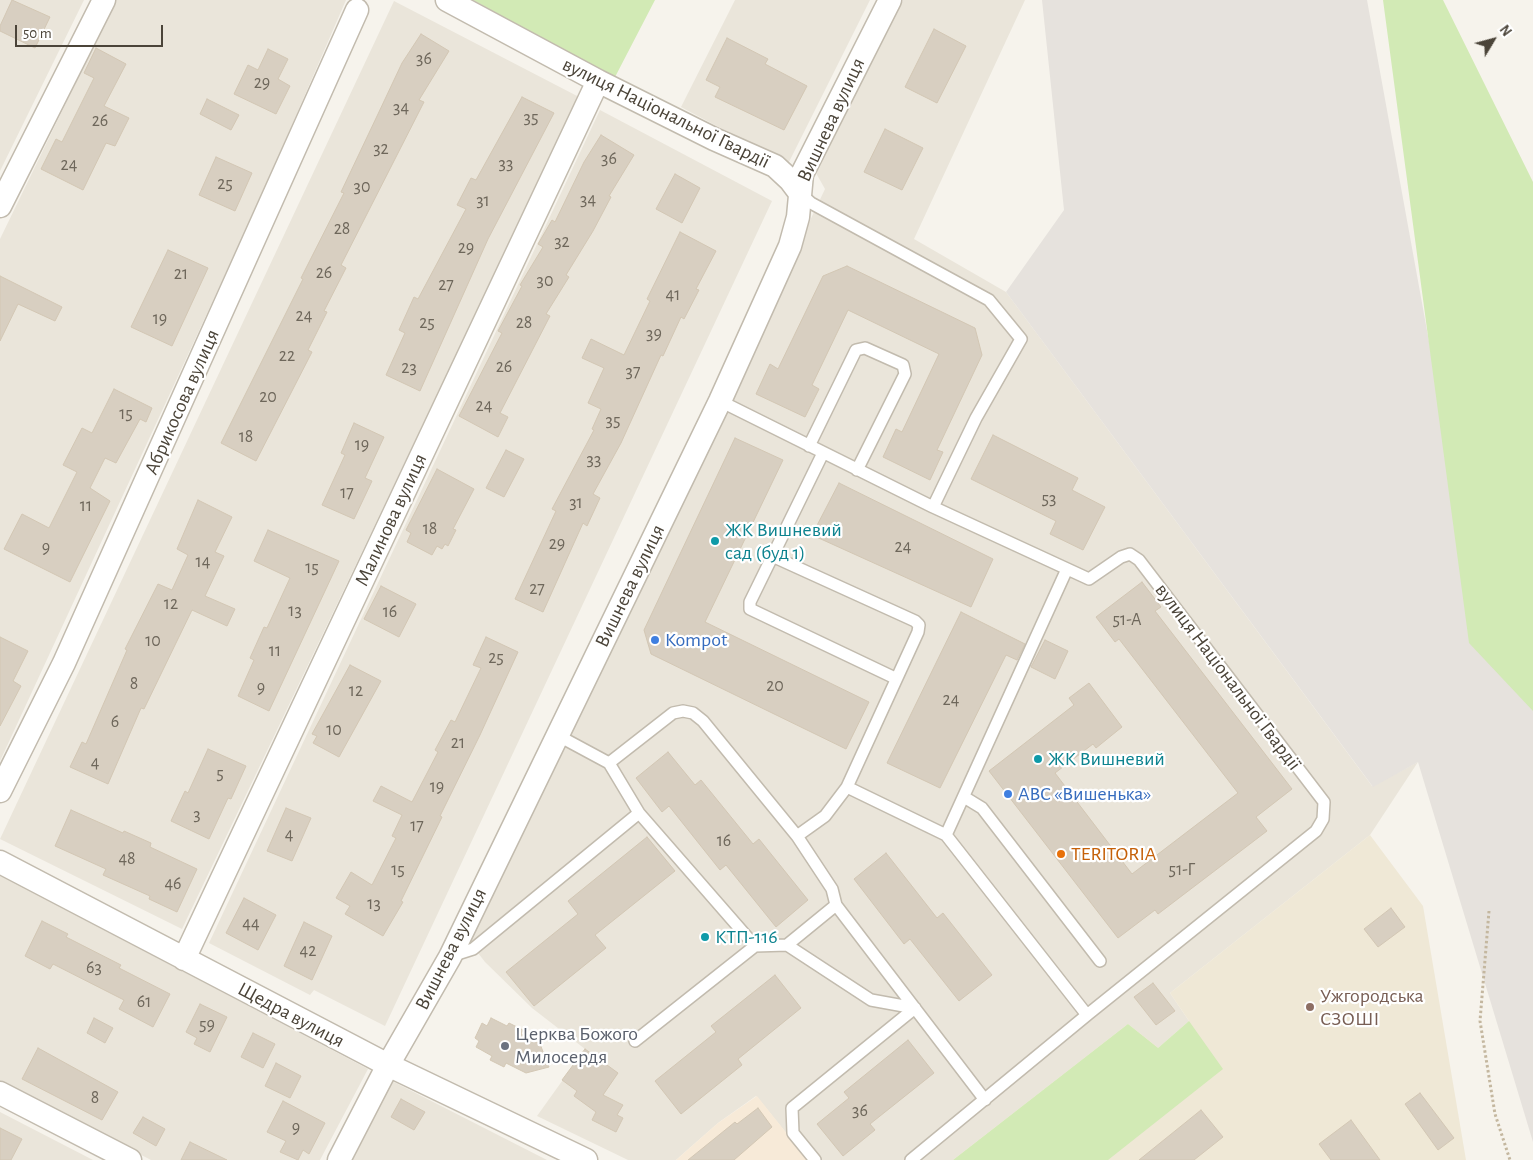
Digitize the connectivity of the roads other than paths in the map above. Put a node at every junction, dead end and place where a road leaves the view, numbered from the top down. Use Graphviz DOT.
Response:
graph roads {
  1 [pos="104,0"];
  2 [pos="447,0"];
  3 [pos="890,0"];
  4 [pos="357,10"];
  5 [pos="598,81"];
  6 [pos="799,192"];
  7 [pos="0,206"];
  8 [pos="720,401"];
  9 [pos="809,446"];
  10 [pos="823,452"];
  11 [pos="857,470"];
  12 [pos="933,507"];
  13 [pos="772,556"];
  14 [pos="1067,569"];
  15 [pos="895,678"];
  16 [pos="557,736"];
  17 [pos="609,763"];
  18 [pos="847,787"];
  19 [pos="0,791"];
  20 [pos="964,797"];
  21 [pos="639,813"];
  22 [pos="946,835"];
  23 [pos="797,836"];
  24 [pos="0,862"];
  25 [pos="836,905"];
  26 [pos="787,945"];
  27 [pos="755,946"];
  28 [pos="450,957"];
  29 [pos="184,958"];
  30 [pos="1100,961"];
  31 [pos="915,1008"];
  32 [pos="1087,1015"];
  33 [pos="634,1041"];
  34 [pos="388,1065"];
  35 [pos="0,1093"];
  36 [pos="985,1100"];
  37 [pos="130,1160"];
  38 [pos="339,1160"];
  39 [pos="586,1160"];
  40 [pos="815,1160"];
  41 [pos="911,1160"];
  1 -- 7 [label="street"];
  2 -- 5 [label="street, вулиця Національної Гвардії"];
  3 -- 6 [label="street, Вишнева вулиця"];
  4 -- 19 [label="street, Абрикосова вулиця"];
  5 -- 6 [label="street, вулиця Національної Гвардії"];
  5 -- 29 [label="street, Малинова вулиця"];
  6 -- 8 [label="street, Вишнева вулиця"];
  6 -- 12 [label="lane, вулиця Національної Гвардії"];
  8 -- 9 [label="lane"];
  8 -- 16 [label="street, Вишнева вулиця"];
  9 -- 10 [label="lane"];
  9 -- 11 [label="lane"];
  10 -- 11 [label="lane"];
  10 -- 13 [label="lane"];
  11 -- 12 [label="lane"];
  12 -- 14 [label="lane"];
  13 -- 15 [label="lane"];
  13 -- 15 [label="lane"];
  14 -- 20 [label="lane"];
  14 -- 32 [label="lane, вулиця Національної Гвардії"];
  15 -- 18 [label="lane"];
  16 -- 17 [label="lane"];
  16 -- 28 [label="street, Вишнева вулиця"];
  17 -- 21 [label="lane"];
  17 -- 23 [label="lane"];
  18 -- 22 [label="lane"];
  18 -- 23 [label="lane"];
  20 -- 22 [label="lane"];
  20 -- 30 [label="lane"];
  21 -- 27 [label="lane"];
  21 -- 28 [label="lane"];
  22 -- 32 [label="lane"];
  23 -- 25 [label="lane"];
  24 -- 29 [label="street, Щедра вулиця"];
  25 -- 26 [label="lane"];
  25 -- 31 [label="lane"];
  26 -- 27 [label="lane"];
  26 -- 31 [label="lane"];
  27 -- 33 [label="lane"];
  28 -- 34 [label="street, Вишнева вулиця"];
  29 -- 34 [label="street, Щедра вулиця"];
  31 -- 36 [label="lane"];
  31 -- 40 [label="lane"];
  32 -- 36 [label="lane"];
  34 -- 38 [label="street, Вишнева вулиця"];
  34 -- 39 [label="street, Щедра вулиця"];
  35 -- 37 [label="street"];
  36 -- 41 [label="lane"];
}
